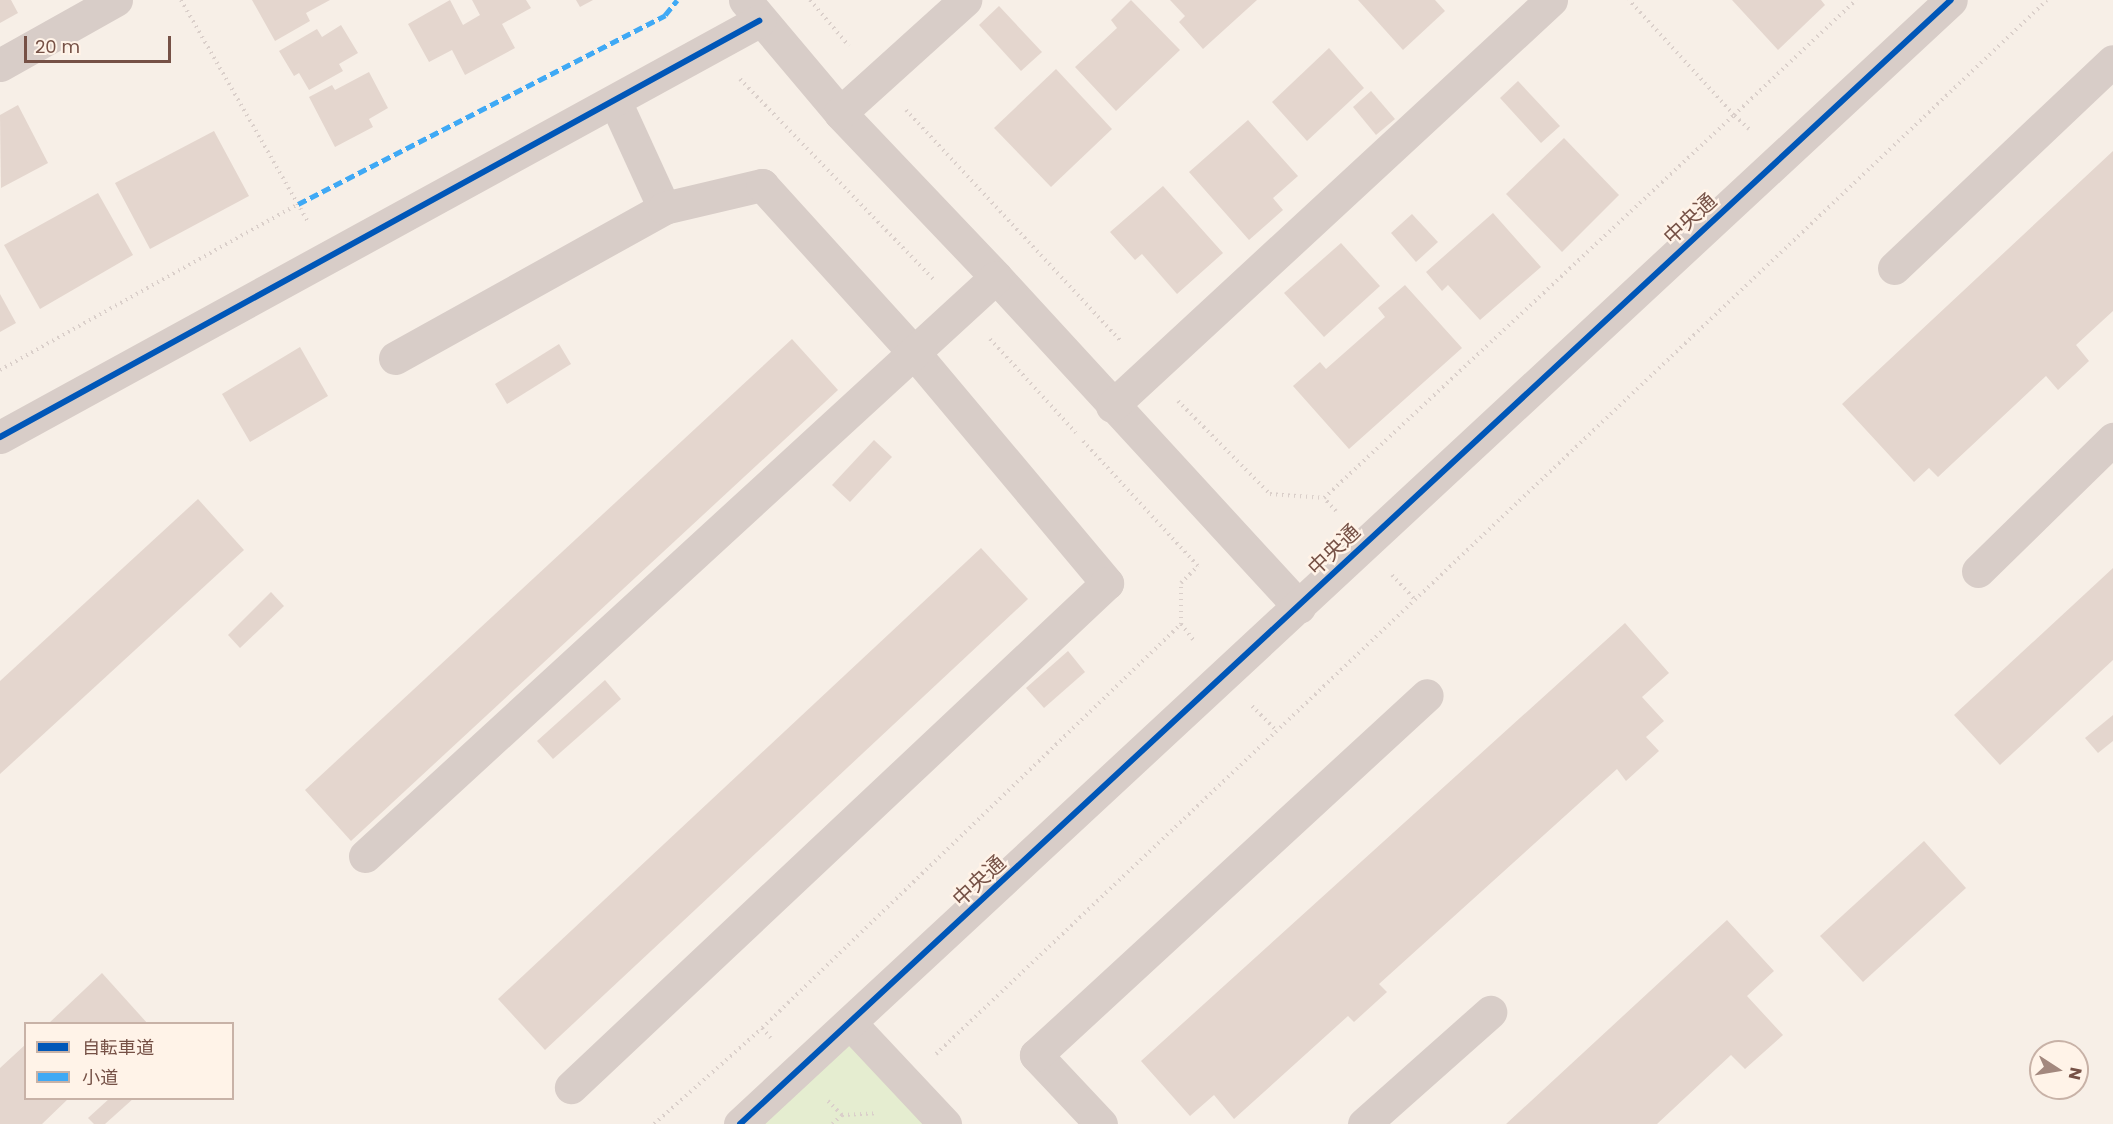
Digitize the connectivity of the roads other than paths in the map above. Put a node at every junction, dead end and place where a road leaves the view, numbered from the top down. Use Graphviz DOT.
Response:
graph roads {
  1 [pos="116,0"];
  2 [pos="965,0"];
  3 [pos="1551,0"];
  4 [pos="1951,0"];
  5 [pos="752,10"];
  6 [pos="2113,61"];
  7 [pos="0,65"];
  8 [pos="615,101"];
  9 [pos="840,113"];
  10 [pos="664,208"];
  11 [pos="1894,268"];
  12 [pos="996,276"];
  13 [pos="915,354"];
  14 [pos="395,358"];
  15 [pos="1112,406"];
  16 [pos="0,437"];
  17 [pos="2113,439"];
  18 [pos="1978,571"];
  19 [pos="1299,607"];
  20 [pos="1427,695"];
  21 [pos="365,856"];
  22 [pos="1490,1012"];
  23 [pos="850,1023"];
  24 [pos="571,1087"];
  25 [pos="740,1124"];
  26 [pos="945,1124"];
  27 [pos="1101,1124"];
  28 [pos="1364,1124"];
  1 -- 7 [label="street"];
  2 -- 9 [label="street"];
  3 -- 15 [label="street"];
  4 -- 19 [label="street, 中央通"];
  5 -- 8 [label="street"];
  5 -- 9 [label="street"];
  6 -- 11 [label="street"];
  8 -- 10 [label="street"];
  8 -- 16 [label="street"];
  9 -- 12 [label="street"];
  10 -- 13 [label="street"];
  10 -- 14 [label="street"];
  12 -- 13 [label="street"];
  12 -- 15 [label="street"];
  13 -- 21 [label="street"];
  13 -- 24 [label="street"];
  15 -- 19 [label="street"];
  17 -- 18 [label="street"];
  19 -- 23 [label="street, 中央通"];
  20 -- 27 [label="street"];
  22 -- 28 [label="street"];
  23 -- 25 [label="street, 中央通"];
  23 -- 26 [label="street"];
}
